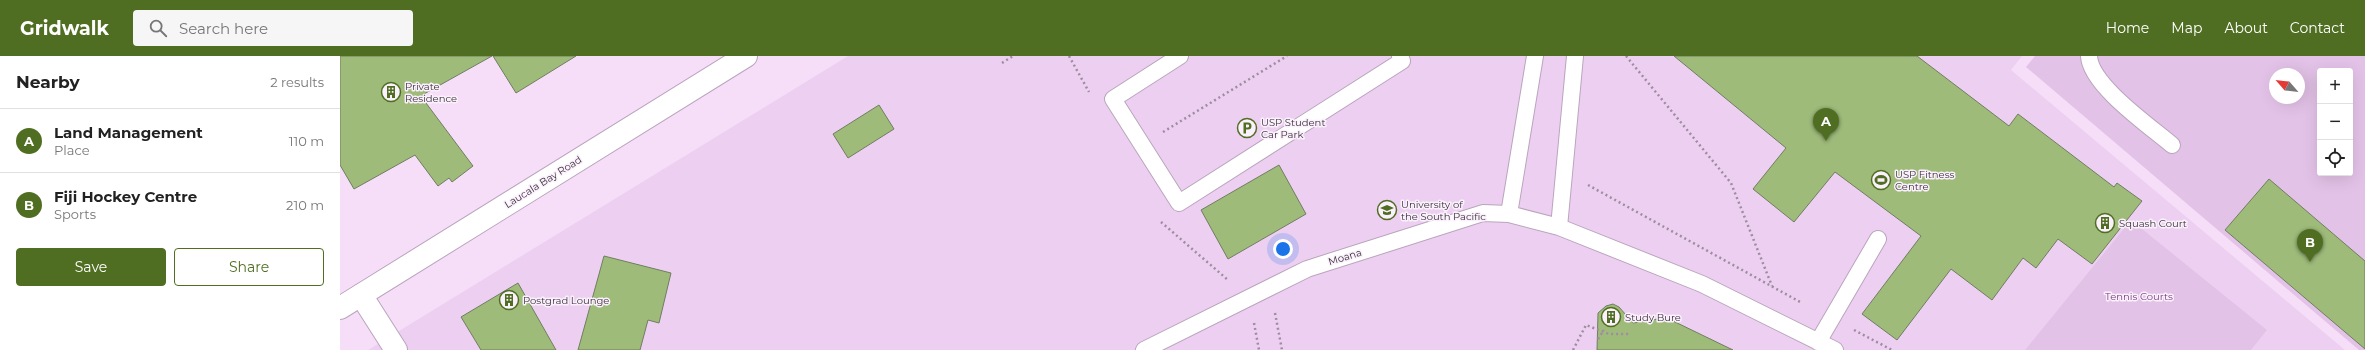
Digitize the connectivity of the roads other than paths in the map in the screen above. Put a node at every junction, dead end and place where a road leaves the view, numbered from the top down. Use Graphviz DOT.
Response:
graph roads {
  1 [pos="746,56"];
  2 [pos="1180,56"];
  3 [pos="1400,56"];
  4 [pos="1535,56"];
  5 [pos="1575,56"];
  6 [pos="2089,56"];
  7 [pos="718,63"];
  8 [pos="2172,145"];
  9 [pos="1510,214"];
  10 [pos="1560,227"];
  11 [pos="1878,239"];
  12 [pos="361,295"];
  13 [pos="340,308"];
  14 [pos="1818,342"];
  15 [pos="396,350"];
  16 [pos="1144,350"];
  17 [pos="1835,350"];
  1 -- 7 [label="main road, Laucala Bay Road"];
  2 -- 3 [label="lane"];
  4 -- 9 [label="lane"];
  5 -- 10 [label="lane"];
  6 -- 8 [label="lane"];
  7 -- 12 [label="main road, Laucala Bay Road"];
  9 -- 10 [label="lane, Moana"];
  9 -- 16 [label="lane, Moana"];
  10 -- 14 [label="lane, Moana"];
  11 -- 14 [label="lane"];
  12 -- 13 [label="main road, Laucala Bay Road"];
  12 -- 15 [label="main road"];
  14 -- 17 [label="lane, Moana"];
}
